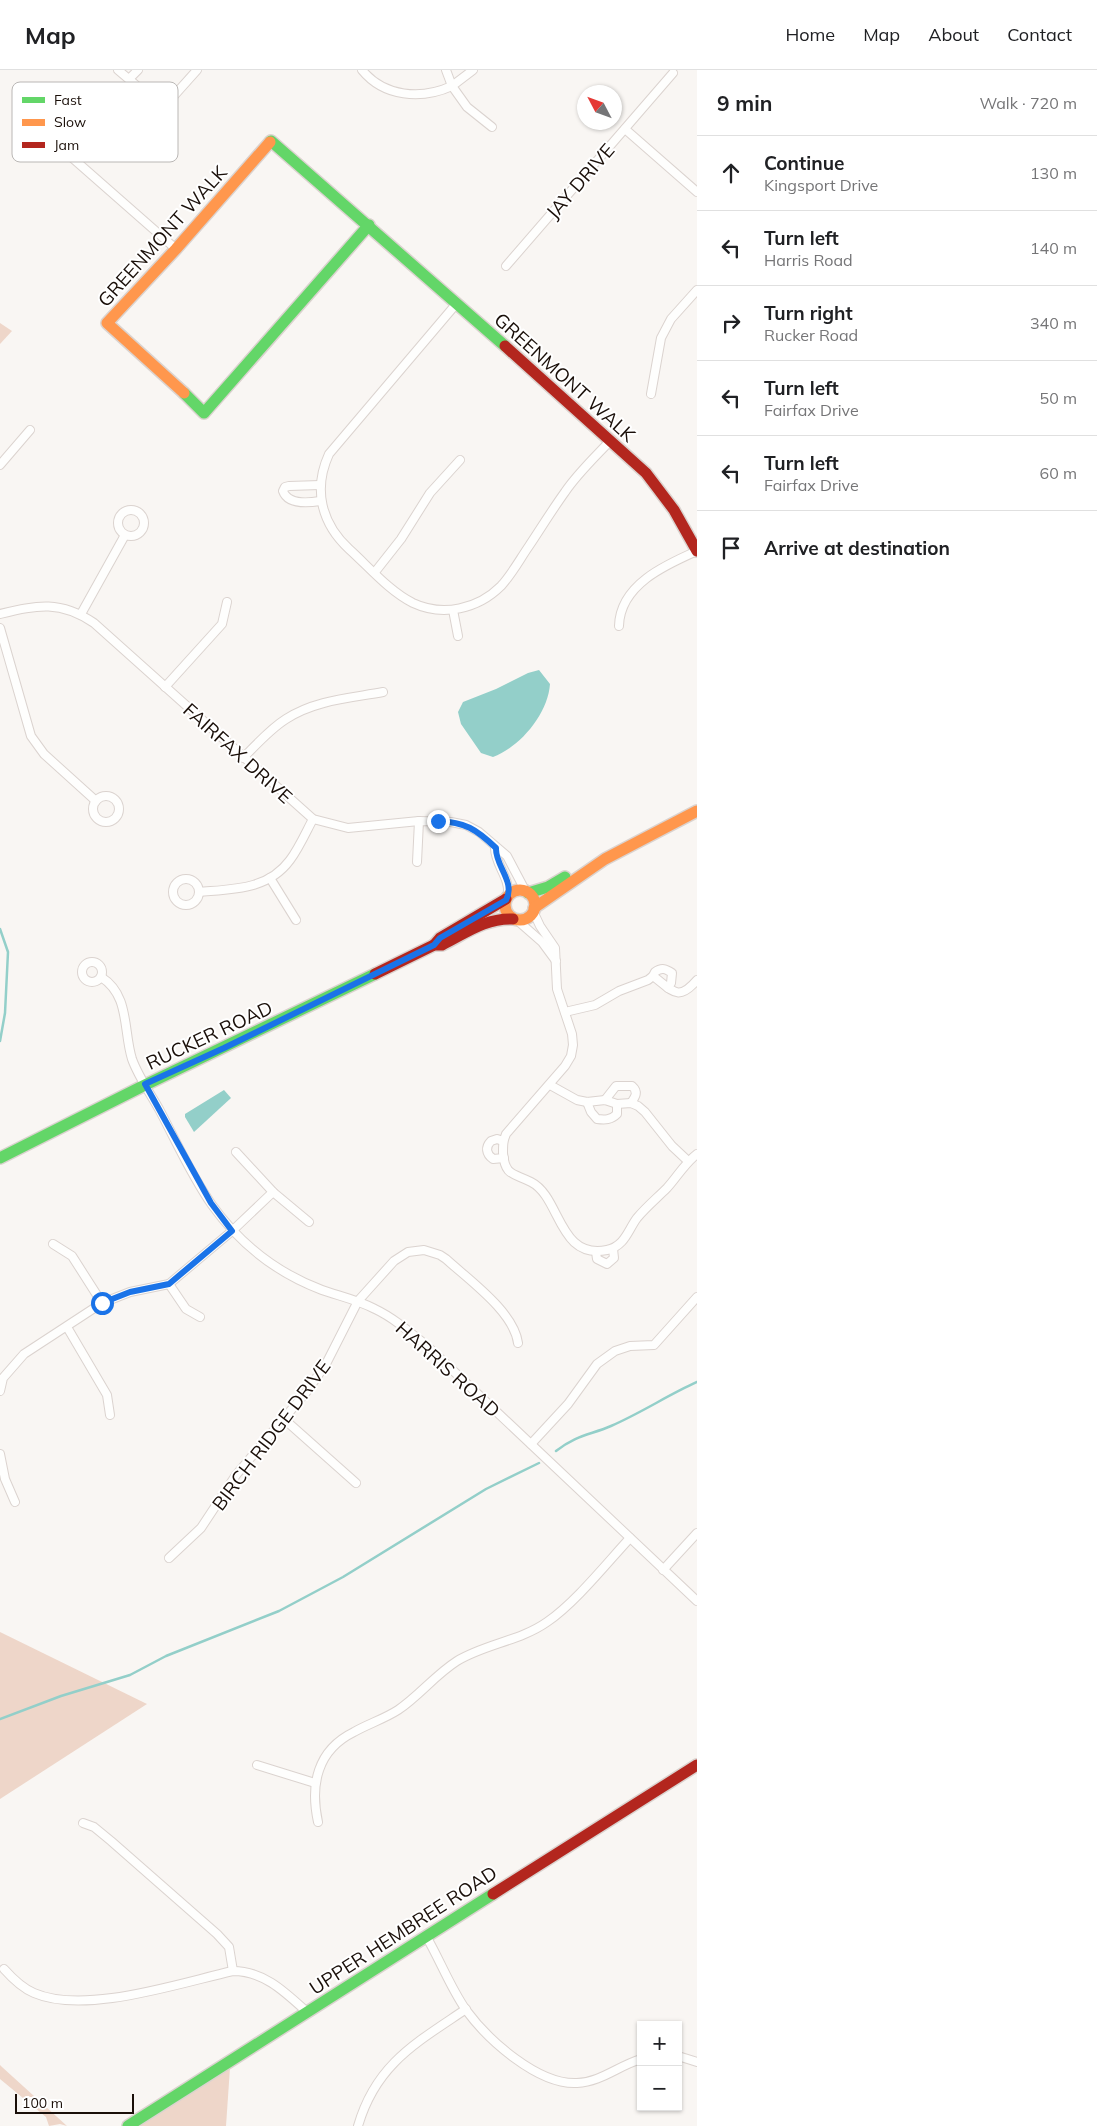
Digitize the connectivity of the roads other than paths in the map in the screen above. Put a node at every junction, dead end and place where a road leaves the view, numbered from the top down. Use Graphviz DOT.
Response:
graph roads {
  1 [pos="118,70"];
  2 [pos="138,70"];
  3 [pos="197,70"];
  4 [pos="362,70"];
  5 [pos="446,70"];
  6 [pos="473,70"];
  7 [pos="673,73"];
  8 [pos="130,80"];
  9 [pos="132,82"];
  10 [pos="452,86"];
  11 [pos="178,91"];
  12 [pos="492,126"];
  13 [pos="625,129"];
  14 [pos="76,162"];
  15 [pos="697,192"];
  16 [pos="369,225"];
  17 [pos="176,249"];
  18 [pos="506,266"];
  19 [pos="697,290"];
  20 [pos="457,303"];
  21 [pos="651,394"];
  22 [pos="30,430"];
  23 [pos="610,440"];
  24 [pos="460,460"];
  25 [pos="0,465"];
  26 [pos="320,485"];
  27 [pos="320,501"];
  28 [pos="125,535"];
  29 [pos="697,551"];
  30 [pos="374,572"];
  31 [pos="227,602"];
  32 [pos="453,610"];
  33 [pos="0,614"];
  34 [pos="81,614"];
  35 [pos="619,626"];
  36 [pos="0,628"];
  37 [pos="458,636"];
  38 [pos="165,687"];
  39 [pos="383,692"];
  40 [pos="243,758"];
  41 [pos="96,801"];
  42 [pos="697,811"];
  43 [pos="313,819"];
  44 [pos="419,821"];
  45 [pos="496,848"];
  46 [pos="605,859"];
  47 [pos="417,862"];
  48 [pos="270,878"];
  49 [pos="199,892"];
  50 [pos="527,892"];
  51 [pos="507,897"];
  52 [pos="534,909"];
  53 [pos="296,920"];
  54 [pos="515,920"];
  55 [pos="434,945"];
  56 [pos="556,960"];
  57 [pos="653,976"];
  58 [pos="101,977"];
  59 [pos="697,980"];
  60 [pos="668,988"];
  61 [pos="565,1012"];
  62 [pos="145,1084"];
  63 [pos="550,1085"];
  64 [pos="605,1100"];
  65 [pos="587,1102"];
  66 [pos="631,1103"];
  67 [pos="617,1104"];
  68 [pos="503,1141"];
  69 [pos="236,1152"];
  70 [pos="697,1154"];
  71 [pos="0,1158"];
  72 [pos="504,1158"];
  73 [pos="688,1161"];
  74 [pos="273,1192"];
  75 [pos="309,1222"];
  76 [pos="232,1231"];
  77 [pos="53,1244"];
  78 [pos="613,1249"];
  79 [pos="596,1252"];
  80 [pos="169,1284"];
  81 [pos="697,1297"];
  82 [pos="358,1301"];
  83 [pos="102,1303"];
  84 [pos="200,1317"];
  85 [pos="67,1327"];
  86 [pos="518,1343"];
  87 [pos="0,1391"];
  88 [pos="110,1415"];
  89 [pos="284,1419"];
  90 [pos="531,1444"];
  91 [pos="0,1454"];
  92 [pos="356,1483"];
  93 [pos="15,1502"];
  94 [pos="697,1533"];
  95 [pos="630,1538"];
  96 [pos="169,1558"];
  97 [pos="663,1570"];
  98 [pos="697,1601"];
  99 [pos="257,1765"];
  100 [pos="697,1765"];
  101 [pos="315,1783"];
  102 [pos="318,1822"];
  103 [pos="83,1824"];
  104 [pos="426,1936"];
  105 [pos="4,1969"];
  106 [pos="233,1971"];
  107 [pos="466,2009"];
  108 [pos="307,2012"];
  109 [pos="682,2057"];
  110 [pos="637,2061"];
  111 [pos="697,2062"];
  112 [pos="128,2126"];
  113 [pos="358,2126"];
  1 -- 8 [label="street"];
  2 -- 8 [label="street"];
  3 -- 11 [label="street"];
  4 -- 10 [label="street"];
  5 -- 10 [label="street"];
  6 -- 10 [label="street"];
  7 -- 13 [label="street, JAY DRIVE"];
  8 -- 9 [label="street"];
  10 -- 12 [label="street"];
  13 -- 15 [label="street"];
  13 -- 18 [label="street, JAY DRIVE"];
  14 -- 17 [label="street"];
  16 -- 17 [label="street, GREENMONT WALK"];
  16 -- 17 [label="street, GREENMONT WALK"];
  16 -- 20 [label="street, GREENMONT WALK"];
  19 -- 21 [label="street"];
  20 -- 23 [label="street, GREENMONT WALK"];
  20 -- 26 [label="street"];
  22 -- 25 [label="street"];
  23 -- 29 [label="street, GREENMONT WALK"];
  23 -- 32 [label="street"];
  24 -- 30 [label="street"];
  26 -- 27 [label="street"];
  26 -- 27 [label="street"];
  27 -- 30 [label="street"];
  28 -- 34 [label="street"];
  29 -- 35 [label="street"];
  30 -- 32 [label="street"];
  31 -- 38 [label="street"];
  32 -- 37 [label="street"];
  33 -- 34 [label="street, FAIRFAX DRIVE"];
  34 -- 38 [label="street, FAIRFAX DRIVE"];
  36 -- 41 [label="street"];
  38 -- 40 [label="street, FAIRFAX DRIVE"];
  39 -- 40 [label="street"];
  40 -- 43 [label="street, FAIRFAX DRIVE"];
  42 -- 46 [label="street"];
  43 -- 44 [label="street, FAIRFAX DRIVE"];
  43 -- 48 [label="street"];
  44 -- 45 [label="street, FAIRFAX DRIVE"];
  44 -- 47 [label="street"];
  45 -- 50 [label="street, FAIRFAX DRIVE"];
  45 -- 51 [label="street"];
  46 -- 50 [label="street"];
  46 -- 52 [label="street"];
  48 -- 49 [label="street"];
  48 -- 53 [label="street"];
  50 -- 51 [label="street"];
  50 -- 52 [label="street"];
  51 -- 54 [label="street"];
  51 -- 55 [label="street, RUCKER ROAD"];
  52 -- 54 [label="street"];
  52 -- 56 [label="street"];
  54 -- 55 [label="street, RUCKER ROAD"];
  54 -- 56 [label="street"];
  55 -- 62 [label="street, RUCKER ROAD"];
  56 -- 61 [label="street"];
  57 -- 60 [label="street"];
  57 -- 60 [label="street"];
  57 -- 61 [label="street"];
  58 -- 62 [label="street, HARRIS ROAD"];
  59 -- 60 [label="street"];
  61 -- 63 [label="street"];
  62 -- 71 [label="street, RUCKER ROAD"];
  62 -- 76 [label="street, HARRIS ROAD"];
  63 -- 65 [label="street"];
  63 -- 68 [label="street"];
  64 -- 65 [label="street"];
  64 -- 66 [label="street"];
  64 -- 67 [label="street"];
  65 -- 67 [label="street"];
  66 -- 67 [label="street"];
  66 -- 73 [label="street"];
  68 -- 72 [label="street"];
  68 -- 72 [label="street"];
  69 -- 74 [label="street"];
  70 -- 73 [label="street"];
  72 -- 79 [label="street"];
  73 -- 78 [label="street"];
  74 -- 75 [label="street"];
  74 -- 76 [label="street"];
  76 -- 80 [label="street"];
  76 -- 82 [label="street, HARRIS ROAD"];
  77 -- 83 [label="street"];
  78 -- 79 [label="street"];
  78 -- 79 [label="street"];
  80 -- 83 [label="street"];
  80 -- 84 [label="street"];
  81 -- 90 [label="street"];
  82 -- 86 [label="street, BIRCH RIDGE DRIVE"];
  82 -- 89 [label="street, BIRCH RIDGE DRIVE"];
  82 -- 90 [label="street, HARRIS ROAD"];
  83 -- 85 [label="street"];
  85 -- 87 [label="street"];
  85 -- 88 [label="street"];
  89 -- 92 [label="street"];
  89 -- 96 [label="street, BIRCH RIDGE DRIVE"];
  90 -- 95 [label="street, HARRIS ROAD"];
  91 -- 93 [label="street"];
  94 -- 97 [label="street"];
  95 -- 97 [label="street, HARRIS ROAD"];
  95 -- 101 [label="street"];
  97 -- 98 [label="street, HARRIS ROAD"];
  99 -- 101 [label="street"];
  100 -- 104 [label="street, UPPER HEMBREE ROAD"];
  101 -- 102 [label="street"];
  103 -- 106 [label="street"];
  104 -- 107 [label="street"];
  104 -- 108 [label="street, UPPER HEMBREE ROAD"];
  105 -- 106 [label="street"];
  106 -- 108 [label="street"];
  107 -- 110 [label="street"];
  107 -- 113 [label="street"];
  108 -- 112 [label="street, UPPER HEMBREE ROAD"];
  109 -- 111 [label="street"];
}
